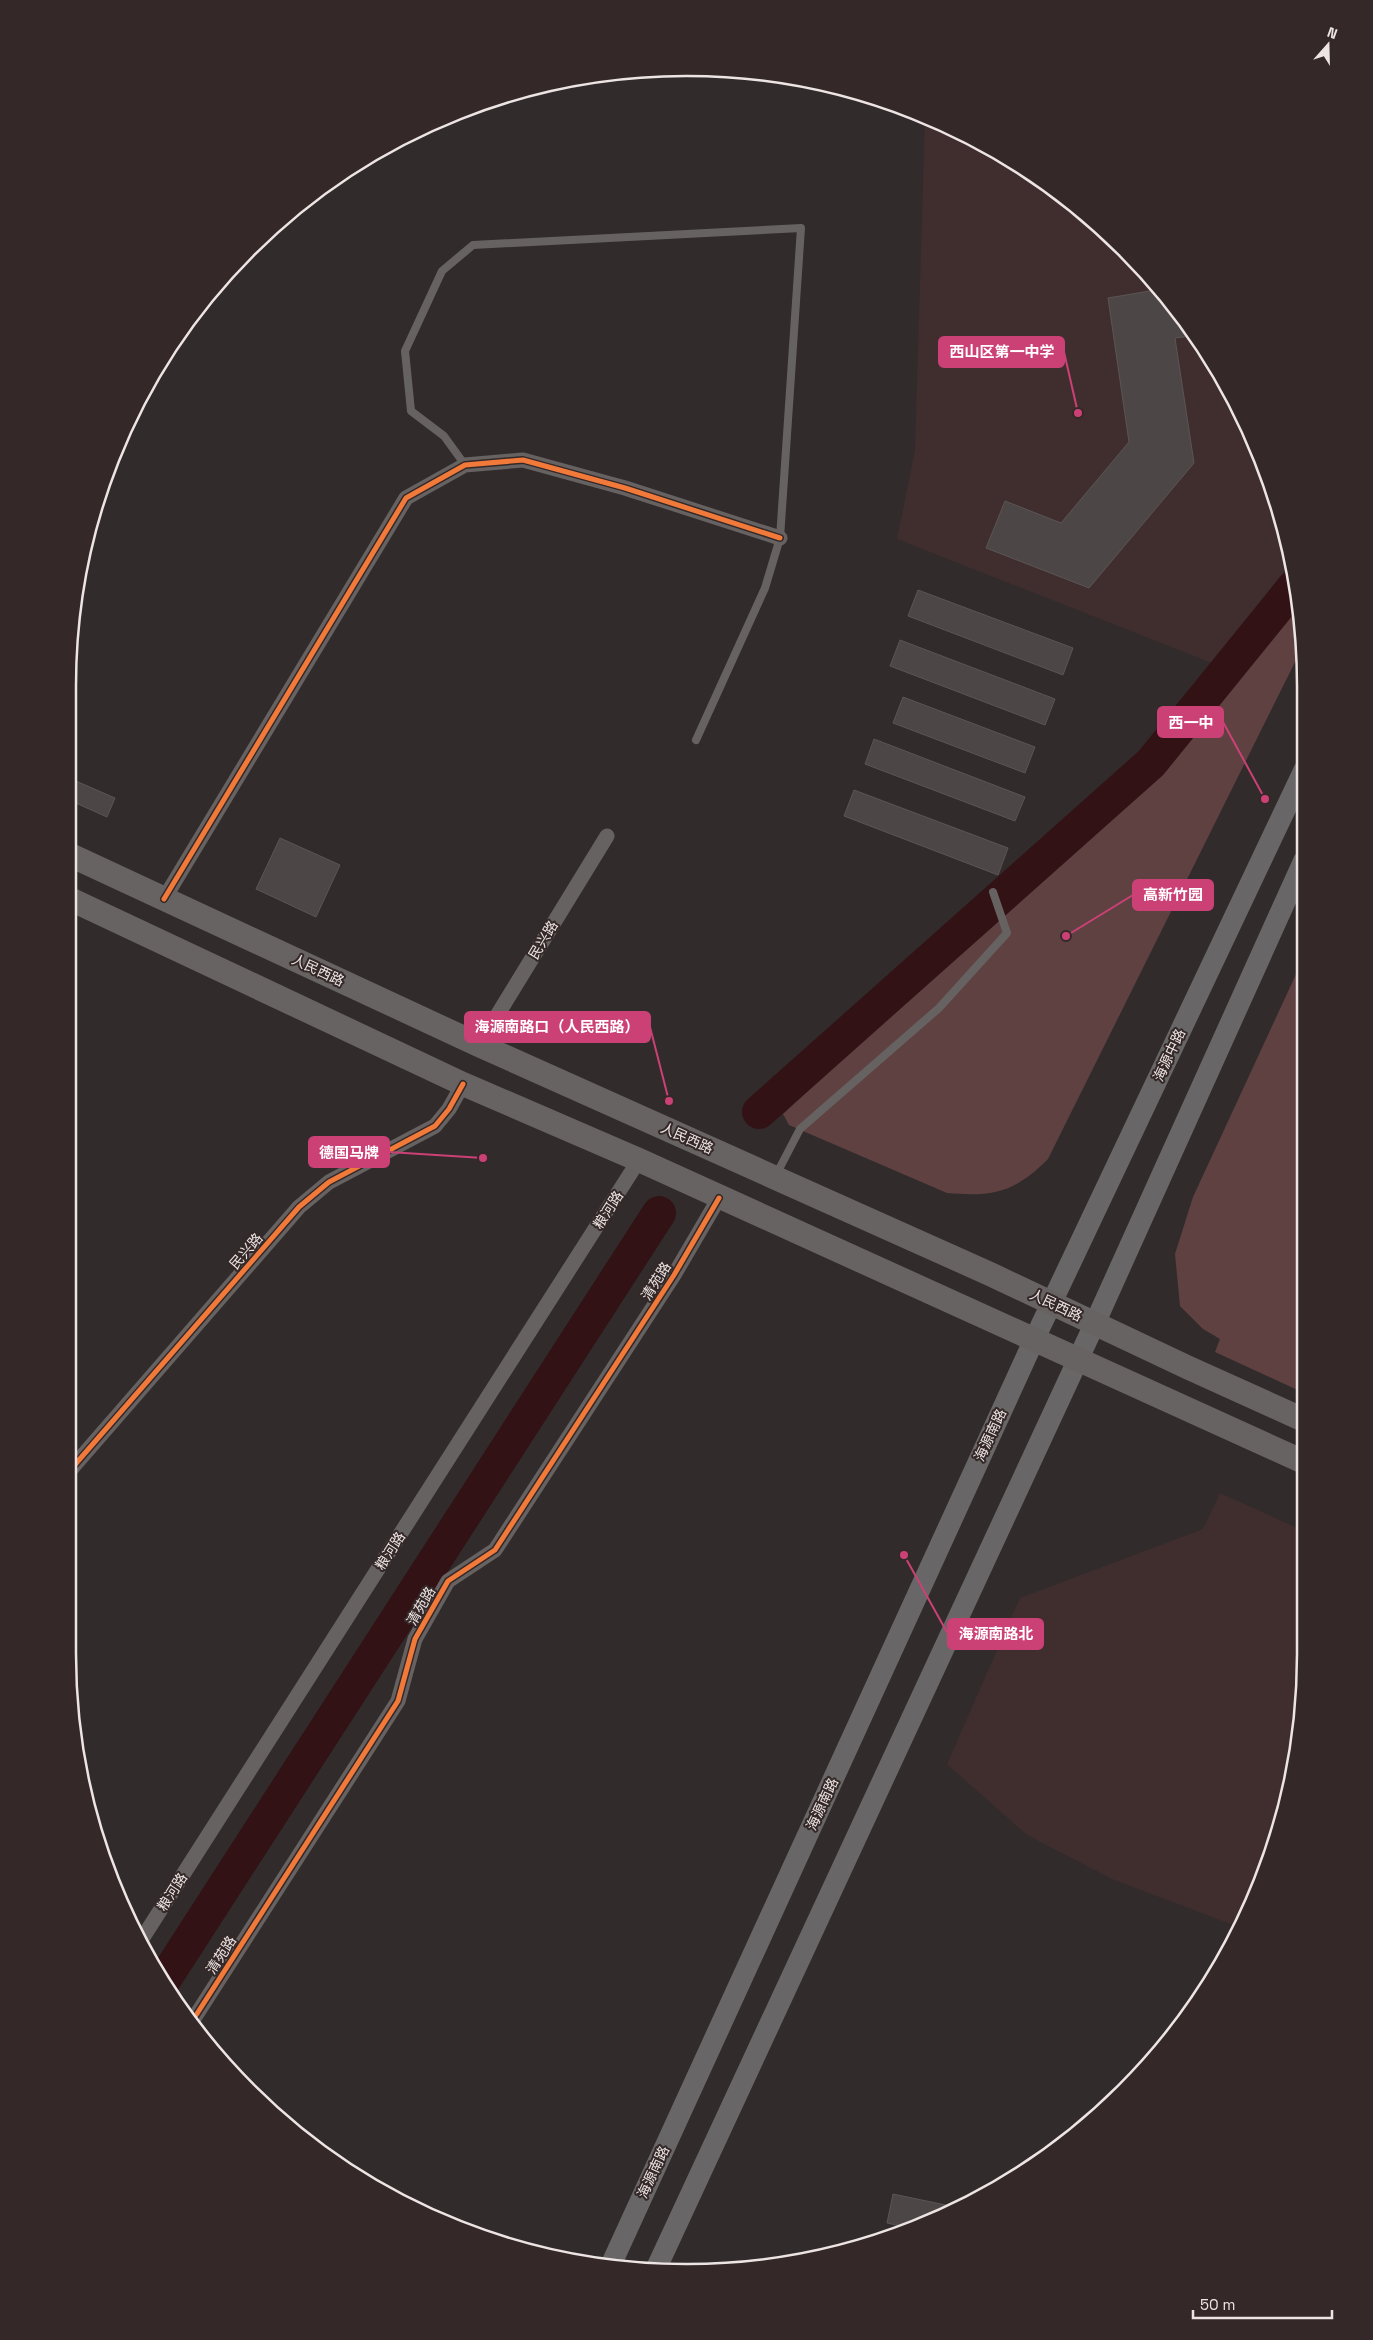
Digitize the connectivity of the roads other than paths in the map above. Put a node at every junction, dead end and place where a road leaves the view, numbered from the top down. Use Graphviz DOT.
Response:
graph roads {
  1 [pos="465,465"];
  2 [pos="780,538"];
  3 [pos="696,740"];
  4 [pos="1297,785"];
  5 [pos="607,836"];
  6 [pos="76,858"];
  7 [pos="1297,876"];
  8 [pos="993,892"];
  9 [pos="164,899"];
  10 [pos="76,902"];
  11 [pos="479,1045"];
  12 [pos="463,1084"];
  13 [pos="639,1160"];
  14 [pos="775,1177"];
  15 [pos="719,1198"];
  16 [pos="1052,1302"];
  17 [pos="1095,1323"];
  18 [pos="1034,1340"];
  19 [pos="1078,1360"];
  20 [pos="1297,1417"];
  21 [pos="1297,1459"];
  22 [pos="76,1463"];
  23 [pos="145,1934"];
  24 [pos="196,2016"];
  25 [pos="613,2259"];
  26 [pos="659,2263"];
  1 -- 2 [label="street"];
  1 -- 2 [label="lane"];
  1 -- 9 [label="street"];
  2 -- 3 [label="lane"];
  4 -- 16 [label="main road, 海源中路"];
  5 -- 11 [label="street, 民兴路"];
  6 -- 9 [label="main road, 人民西路"];
  7 -- 17 [label="main road"];
  8 -- 14 [label="lane"];
  9 -- 11 [label="main road, 人民西路"];
  10 -- 12 [label="main road"];
  11 -- 14 [label="main road, 人民西路"];
  12 -- 13 [label="main road"];
  12 -- 22 [label="street, 民兴路"];
  13 -- 15 [label="main road"];
  13 -- 23 [label="street, 粮河路"];
  14 -- 16 [label="main road, 人民西路"];
  15 -- 18 [label="main road"];
  15 -- 24 [label="street, 清苑路"];
  16 -- 17 [label="main road, 人民西路"];
  16 -- 18 [label="main road, 海源中路"];
  17 -- 19 [label="main road"];
  17 -- 20 [label="main road, 人民西路"];
  18 -- 19 [label="main road"];
  18 -- 25 [label="main road, 海源南路"];
  19 -- 21 [label="main road"];
  19 -- 26 [label="main road"];
}
